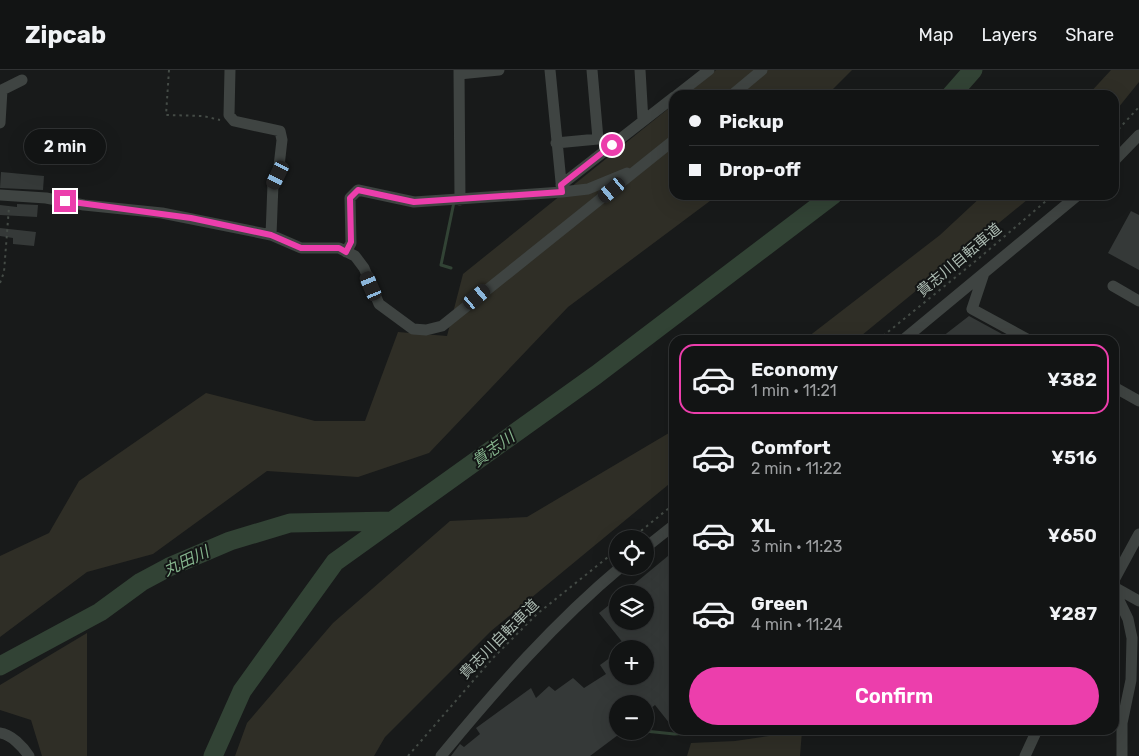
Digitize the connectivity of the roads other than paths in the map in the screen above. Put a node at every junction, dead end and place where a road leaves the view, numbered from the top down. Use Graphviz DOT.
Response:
graph roads {
  1 [pos="230,70"];
  2 [pos="499,70"];
  3 [pos="550,70"];
  4 [pos="592,70"];
  5 [pos="640,70"];
  6 [pos="709,70"];
  7 [pos="762,70"];
  8 [pos="458,72"];
  9 [pos="22,80"];
  10 [pos="683,90"];
  11 [pos="738,90"];
  12 [pos="669,101"];
  13 [pos="644,121"];
  14 [pos="0,123"];
  15 [pos="625,135"];
  16 [pos="1139,135"];
  17 [pos="598,139"];
  18 [pos="556,143"];
  19 [pos="669,144"];
  20 [pos="1119,156"];
  21 [pos="636,171"];
  22 [pos="561,188"];
  23 [pos="5,196"];
  24 [pos="460,200"];
  25 [pos="1072,200"];
  26 [pos="271,235"];
  27 [pos="346,252"];
  28 [pos="985,271"];
  29 [pos="1113,286"];
  30 [pos="1139,301"];
  31 [pos="909,335"];
  32 [pos="1020,335"];
  33 [pos="1119,390"];
  34 [pos="1139,401"];
  35 [pos="669,529"];
  36 [pos="1139,534"];
  37 [pos="654,541"];
  38 [pos="1119,571"];
  39 [pos="612,575"];
  40 [pos="1119,591"];
  41 [pos="1119,599"];
  42 [pos="1139,601"];
  43 [pos="0,733"];
  44 [pos="1034,735"];
  45 [pos="29,756"];
  46 [pos="441,756"];
  47 [pos="1025,756"];
  48 [pos="1122,756"];
  1 -- 26 [label="street"];
  2 -- 8 [label="street"];
  3 -- 18 [label="street"];
  4 -- 17 [label="street"];
  5 -- 13 [label="street"];
  6 -- 10 [label="street"];
  7 -- 11 [label="street"];
  8 -- 24 [label="street"];
  9 -- 14 [label="street"];
  12 -- 13 [label="street"];
  13 -- 15 [label="street"];
  15 -- 17 [label="street"];
  15 -- 22 [label="street"];
  16 -- 20 [label="street"];
  17 -- 18 [label="street"];
  18 -- 22 [label="street"];
  19 -- 21 [label="street"];
  21 -- 22 [label="street"];
  21 -- 27 [label="street"];
  22 -- 24 [label="street"];
  23 -- 26 [label="street"];
  24 -- 27 [label="street"];
  25 -- 28 [label="street"];
  26 -- 27 [label="street"];
  28 -- 31 [label="street"];
  28 -- 32 [label="street"];
  29 -- 30 [label="street"];
  33 -- 34 [label="street"];
  35 -- 37 [label="street"];
  36 -- 38 [label="street"];
  39 -- 46 [label="street"];
  40 -- 42 [label="street"];
  41 -- 48 [label="street"];
  43 -- 45 [label="street"];
  44 -- 47 [label="street"];
}
